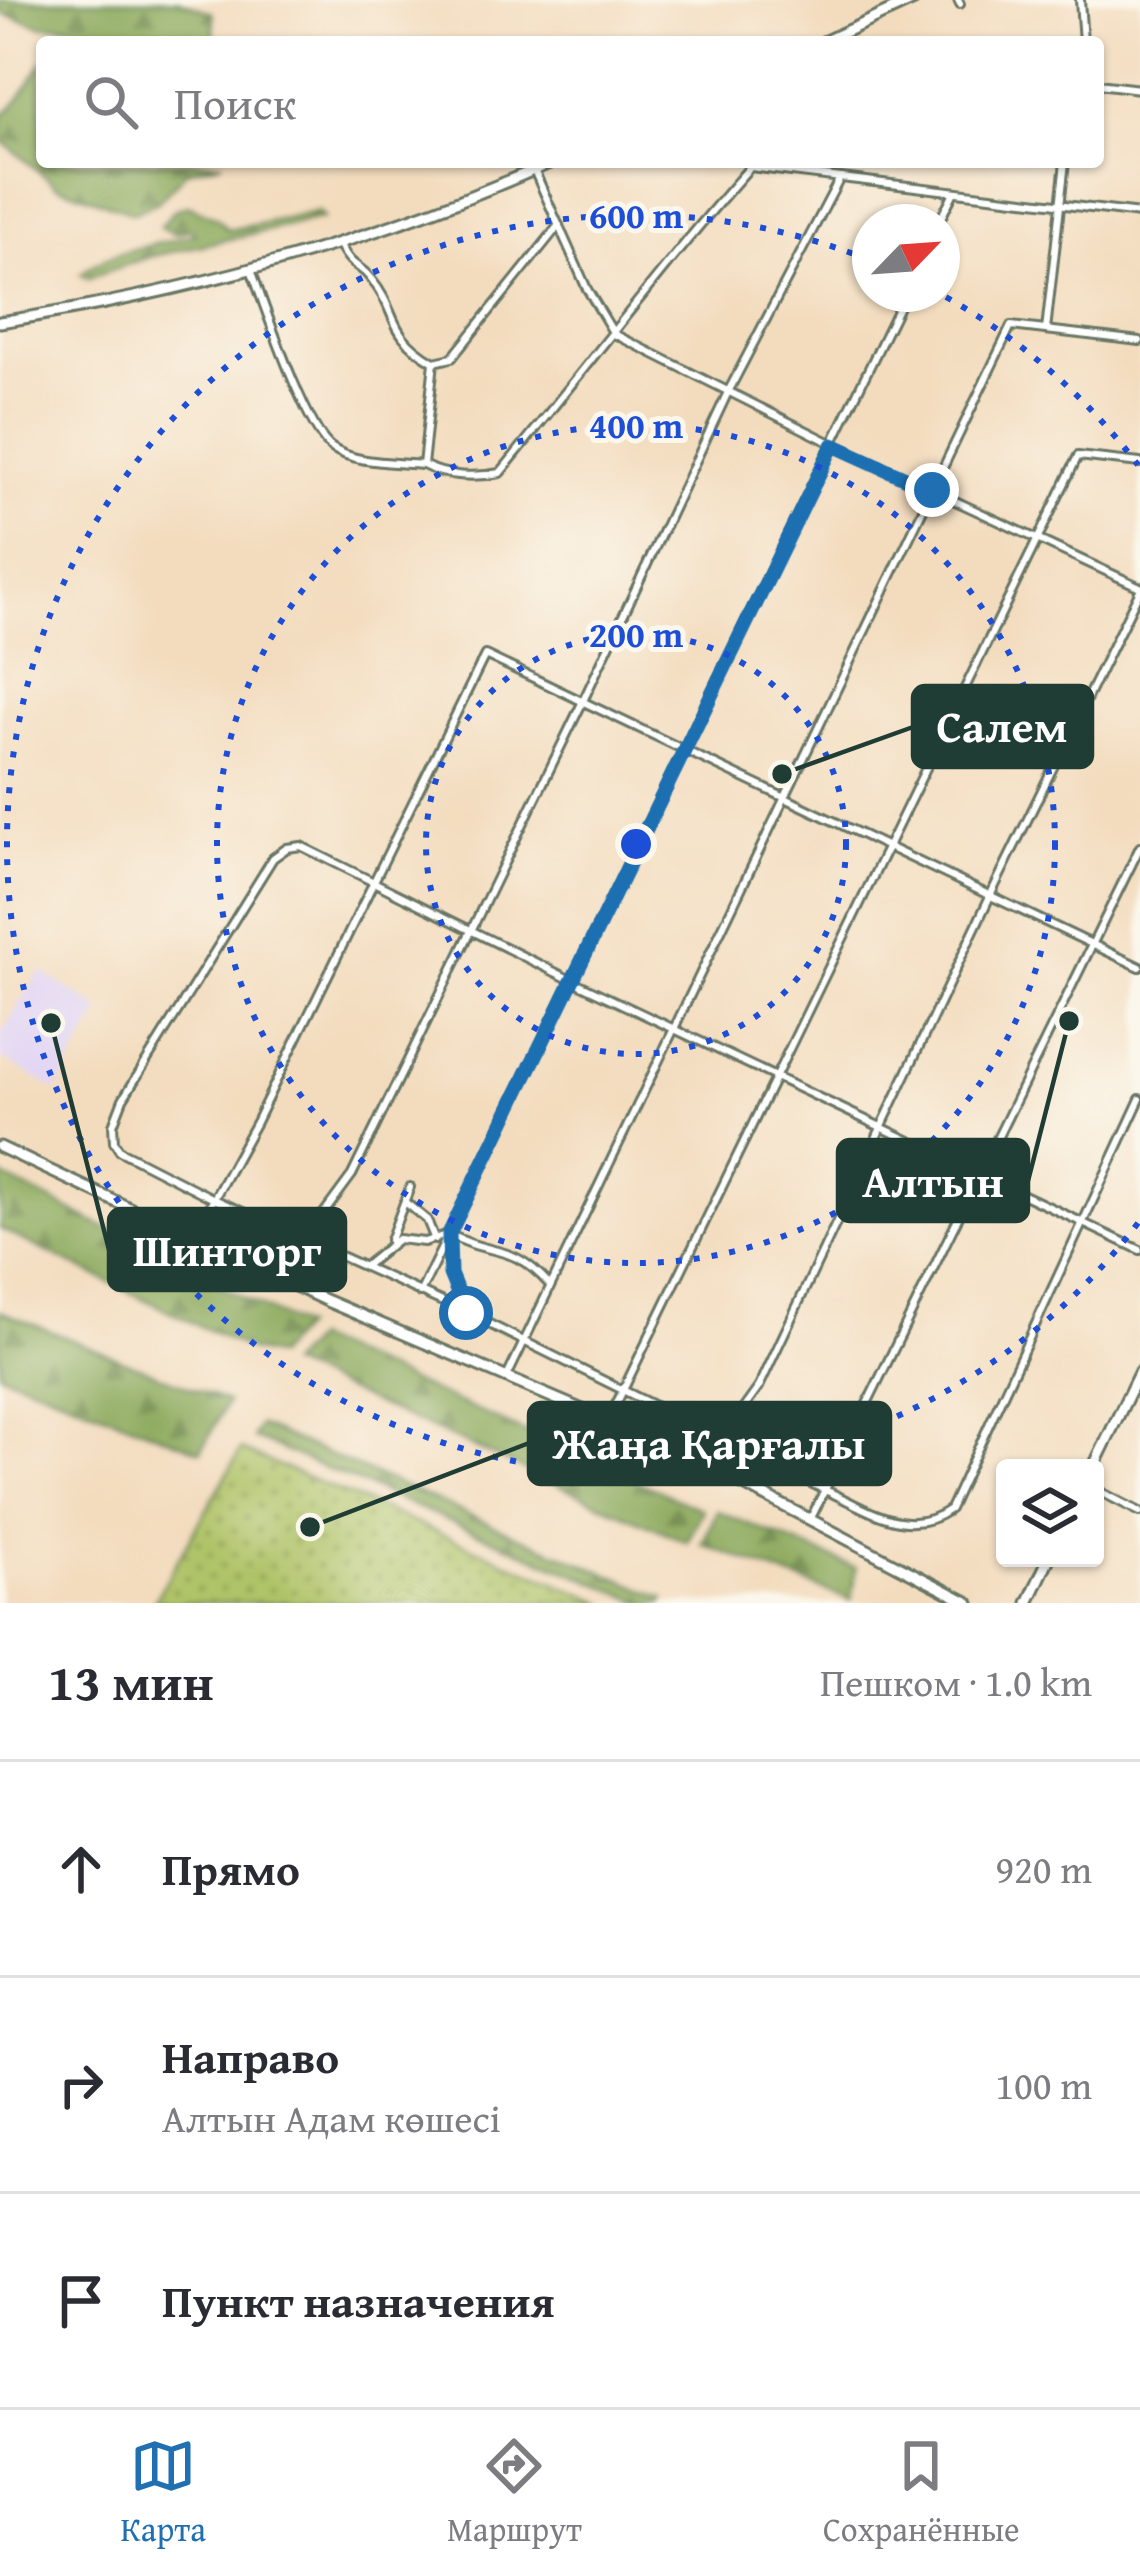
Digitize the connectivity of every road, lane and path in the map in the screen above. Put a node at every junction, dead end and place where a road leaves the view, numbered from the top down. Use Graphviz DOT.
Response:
graph roads {
  1 [pos="914,0"];
  2 [pos="1080,0"];
  3 [pos="836,36"];
  4 [pos="1083,36"];
  5 [pos="1104,84"];
  6 [pos="1140,89"];
  7 [pos="538,168"];
  8 [pos="749,168"];
  9 [pos="758,168"];
  10 [pos="1064,168"];
  11 [pos="534,170"];
  12 [pos="840,178"];
  13 [pos="954,192"];
  14 [pos="948,204"];
  15 [pos="1059,205"];
  16 [pos="1140,214"];
  17 [pos="560,223"];
  18 [pos="340,245"];
  19 [pos="251,272"];
  20 [pos="896,312"];
  21 [pos="0,322"];
  22 [pos="1046,330"];
  23 [pos="614,334"];
  24 [pos="1140,341"];
  25 [pos="434,362"];
  26 [pos="728,392"];
  27 [pos="833,445"];
  28 [pos="1140,463"];
  29 [pos="423,465"];
  30 [pos="932,490"];
  31 [pos="1037,539"];
  32 [pos="1140,588"];
  33 [pos="583,701"];
  34 [pos="685,749"];
  35 [pos="787,796"];
  36 [pos="889,844"];
  37 [pos="1140,847"];
  38 [pos="374,879"];
  39 [pos="991,894"];
  40 [pos="472,930"];
  41 [pos="1092,944"];
  42 [pos="1140,967"];
  43 [pos="573,981"];
  44 [pos="674,1029"];
  45 [pos="778,1076"];
  46 [pos="1140,1099"];
  47 [pos="879,1128"];
  48 [pos="0,1147"];
  49 [pos="981,1176"];
  50 [pos="410,1187"];
  51 [pos="214,1199"];
  52 [pos="405,1202"];
  53 [pos="1082,1222"];
  54 [pos="449,1234"];
  55 [pos="191,1239"];
  56 [pos="435,1240"];
  57 [pos="312,1243"];
  58 [pos="389,1244"];
  59 [pos="1140,1250"];
  60 [pos="365,1266"];
  61 [pos="290,1284"];
  62 [pos="549,1284"];
  63 [pos="420,1293"];
  64 [pos="466,1313"];
  65 [pos="522,1340"];
  66 [pos="1139,1375"];
  67 [pos="506,1379"];
  68 [pos="621,1390"];
  69 [pos="608,1420"];
  70 [pos="723,1437"];
  71 [pos="1097,1459"];
  72 [pos="702,1466"];
  73 [pos="827,1490"];
  74 [pos="1104,1494"];
  75 [pos="1140,1512"];
  76 [pos="811,1518"];
  77 [pos="1045,1567"];
  78 [pos="969,1603"];
  79 [pos="1028,1603"];
  1 -- 3 [label="main road"];
  2 -- 4 [label="street"];
  5 -- 6 [label="street"];
  7 -- 11 [label="main road"];
  8 -- 23 [label="street"];
  9 -- 12 [label="street"];
  10 -- 15 [label="street"];
  11 -- 17 [label="street"];
  11 -- 18 [label="main road"];
  12 -- 13 [label="street"];
  12 -- 26 [label="street"];
  13 -- 14 [label="street"];
  13 -- 15 [label="street"];
  15 -- 16 [label="street"];
  15 -- 22 [label="street"];
  17 -- 23 [label="street"];
  17 -- 25 [label="street"];
  18 -- 19 [label="main road"];
  18 -- 25 [label="street"];
  19 -- 21 [label="main road"];
  19 -- 29 [label="street"];
  20 -- 27 [label="street"];
  22 -- 24 [label="street"];
  22 -- 30 [label="street"];
  23 -- 26 [label="street"];
  23 -- 29 [label="street"];
  25 -- 29 [label="street"];
  26 -- 27 [label="street"];
  26 -- 33 [label="street"];
  27 -- 30 [label="street"];
  27 -- 34 [label="street"];
  28 -- 31 [label="street"];
  30 -- 31 [label="street"];
  30 -- 35 [label="street"];
  31 -- 32 [label="street"];
  31 -- 36 [label="street"];
  32 -- 39 [label="street"];
  33 -- 34 [label="street"];
  33 -- 38 [label="street"];
  33 -- 40 [label="street"];
  34 -- 35 [label="street"];
  34 -- 43 [label="street"];
  35 -- 36 [label="street"];
  35 -- 44 [label="street"];
  36 -- 39 [label="street"];
  36 -- 45 [label="street"];
  37 -- 41 [label="street"];
  38 -- 40 [label="street"];
  38 -- 51 [label="street"];
  38 -- 51 [label="street"];
  39 -- 41 [label="street"];
  39 -- 47 [label="street"];
  40 -- 43 [label="street"];
  40 -- 57 [label="street"];
  41 -- 42 [label="street"];
  41 -- 49 [label="street"];
  43 -- 44 [label="street"];
  43 -- 54 [label="street"];
  44 -- 45 [label="street"];
  44 -- 62 [label="street"];
  45 -- 47 [label="street"];
  45 -- 68 [label="street"];
  46 -- 53 [label="street"];
  47 -- 49 [label="street"];
  47 -- 70 [label="street"];
  48 -- 55 [label="main road"];
  49 -- 53 [label="street"];
  49 -- 73 [label="street"];
  50 -- 52 [label="street"];
  51 -- 55 [label="street"];
  51 -- 57 [label="street"];
  52 -- 56 [label="street"];
  52 -- 58 [label="street"];
  53 -- 59 [label="street"];
  53 -- 73 [label="street"];
  54 -- 56 [label="street"];
  54 -- 62 [label="street"];
  54 -- 63 [label="street"];
  54 -- 64 [label="street"];
  55 -- 61 [label="main road"];
  56 -- 58 [label="street"];
  57 -- 60 [label="street"];
  57 -- 61 [label="street"];
  58 -- 60 [label="street"];
  60 -- 63 [label="street"];
  61 -- 67 [label="main road"];
  62 -- 65 [label="street"];
  63 -- 64 [label="street"];
  64 -- 65 [label="street"];
  65 -- 67 [label="street"];
  65 -- 68 [label="street"];
  66 -- 71 [label="main road"];
  67 -- 69 [label="main road"];
  68 -- 69 [label="street"];
  68 -- 70 [label="street"];
  69 -- 72 [label="main road"];
  70 -- 72 [label="street"];
  70 -- 73 [label="street"];
  72 -- 76 [label="main road"];
  73 -- 76 [label="street"];
  74 -- 75 [label="street"];
  76 -- 78 [label="main road"];
  77 -- 79 [label="main road"];
}
